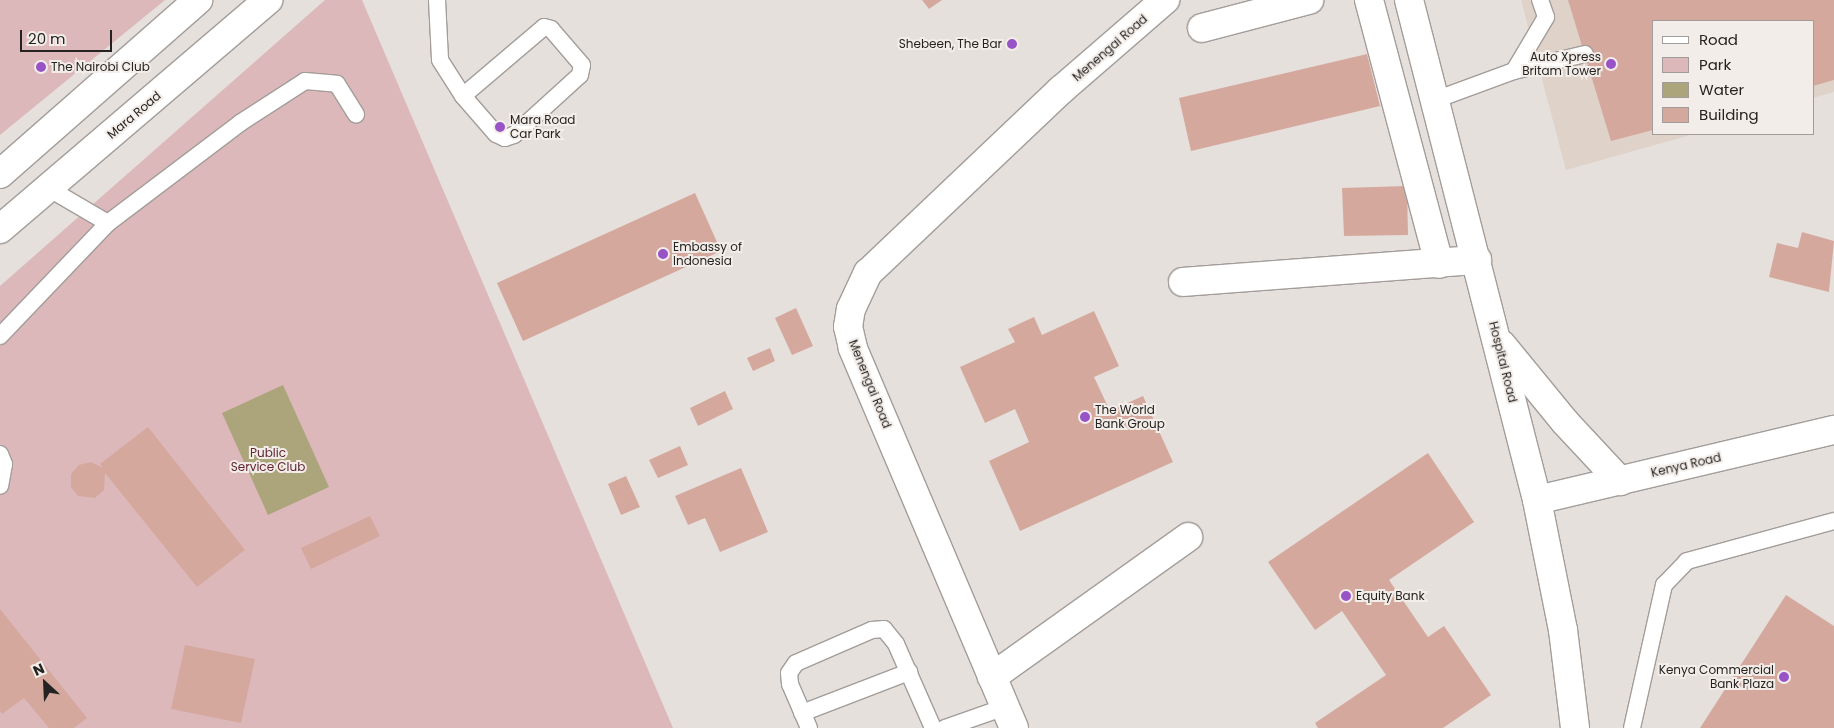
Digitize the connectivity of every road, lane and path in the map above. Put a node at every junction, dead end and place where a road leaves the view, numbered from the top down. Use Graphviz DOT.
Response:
graph roads {
  1 [pos="198,0"];
  2 [pos="268,0"];
  3 [pos="437,0"];
  4 [pos="1165,0"];
  5 [pos="1309,0"];
  6 [pos="1369,0"];
  7 [pos="1409,0"];
  8 [pos="1540,0"];
  9 [pos="1202,28"];
  10 [pos="1584,54"];
  11 [pos="1514,72"];
  12 [pos="463,96"];
  13 [pos="1435,100"];
  14 [pos="356,114"];
  15 [pos="0,174"];
  16 [pos="48,188"];
  17 [pos="108,223"];
  18 [pos="0,229"];
  19 [pos="1477,260"];
  20 [pos="1439,264"];
  21 [pos="1183,282"];
  22 [pos="0,336"];
  23 [pos="1498,340"];
  24 [pos="1834,430"];
  25 [pos="0,454"];
  26 [pos="1620,481"];
  27 [pos="0,486"];
  28 [pos="1537,500"];
  29 [pos="1834,520"];
  30 [pos="1188,536"];
  31 [pos="909,672"];
  32 [pos="992,677"];
  33 [pos="1009,717"];
  34 [pos="805,721"];
  35 [pos="933,728"];
  36 [pos="946,728"];
  37 [pos="1575,728"];
  38 [pos="1632,728"];
  1 -- 15 [label="street"];
  2 -- 16 [label="street, Mara Road"];
  3 -- 12 [label="lane"];
  4 -- 32 [label="street, Menengai Road"];
  5 -- 9 [label="street"];
  6 -- 20 [label="street"];
  7 -- 13 [label="street, Hospital Road"];
  8 -- 11 [label="lane"];
  10 -- 11 [label="lane"];
  11 -- 13 [label="lane"];
  12 -- 12 [label="lane"];
  13 -- 19 [label="street, Hospital Road"];
  14 -- 17 [label="lane"];
  16 -- 17 [label="lane"];
  16 -- 18 [label="street, Mara Road"];
  17 -- 22 [label="lane"];
  19 -- 20 [label="street"];
  19 -- 23 [label="street, Hospital Road"];
  20 -- 21 [label="street"];
  23 -- 26 [label="street"];
  23 -- 28 [label="street, Hospital Road"];
  24 -- 26 [label="street, Kenya Road"];
  25 -- 27 [label="lane"];
  26 -- 28 [label="street, Kenya Road"];
  28 -- 37 [label="street, Hospital Road"];
  29 -- 38 [label="lane"];
  30 -- 32 [label="street"];
  31 -- 34 [label="lane"];
  31 -- 34 [label="lane"];
  31 -- 35 [label="lane"];
  32 -- 33 [label="street, Menengai Road"];
  33 -- 36 [label="lane"];
}
